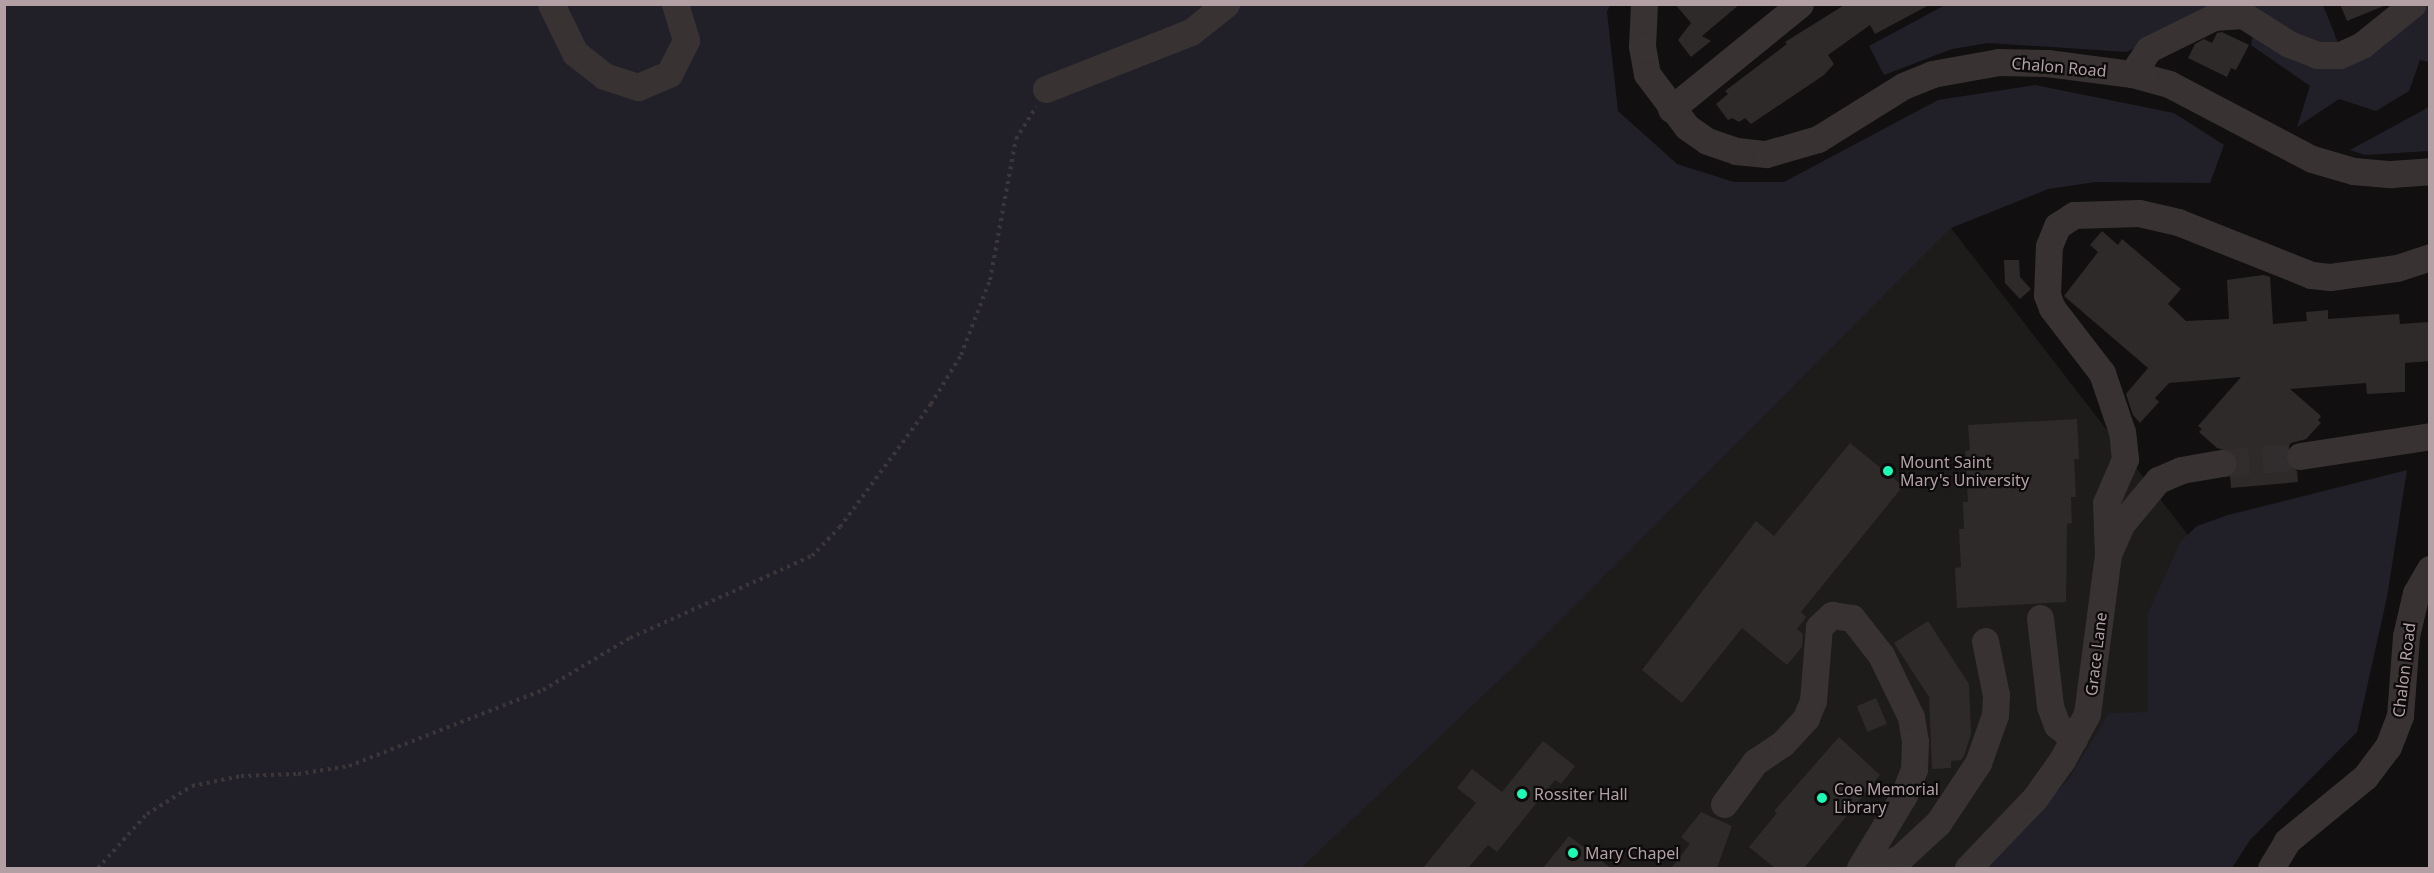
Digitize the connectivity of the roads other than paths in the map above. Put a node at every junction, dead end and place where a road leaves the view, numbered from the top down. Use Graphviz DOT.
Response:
graph roads {
  1 [pos="551,4"];
  2 [pos="675,4"];
  3 [pos="1226,4"];
  4 [pos="1644,4"];
  5 [pos="1800,4"];
  6 [pos="2413,4"];
  7 [pos="2132,74"];
  8 [pos="1046,89"];
  9 [pos="1671,109"];
  10 [pos="2430,171"];
  11 [pos="2430,257"];
  12 [pos="2430,436"];
  13 [pos="2300,456"];
  14 [pos="2222,463"];
  15 [pos="2108,554"];
  16 [pos="2430,569"];
  17 [pos="2040,618"];
  18 [pos="1985,641"];
  19 [pos="2074,739"];
  20 [pos="1724,804"];
  21 [pos="1860,868"];
  22 [pos="1876,868"];
  23 [pos="1968,868"];
  24 [pos="2271,868"];
  1 -- 2 [label="street"];
  3 -- 8 [label="street"];
  4 -- 9 [label="street, Chalon Road"];
  5 -- 9 [label="street"];
  6 -- 7 [label="street"];
  7 -- 9 [label="street, Chalon Road"];
  7 -- 10 [label="street, Chalon Road"];
  11 -- 15 [label="street"];
  12 -- 13 [label="street"];
  14 -- 15 [label="street, Grace Lane"];
  15 -- 19 [label="street, Grace Lane"];
  16 -- 24 [label="street, Chalon Road"];
  17 -- 19 [label="street"];
  18 -- 22 [label="street"];
  19 -- 23 [label="street, Grace Lane"];
  20 -- 21 [label="street"];
}
